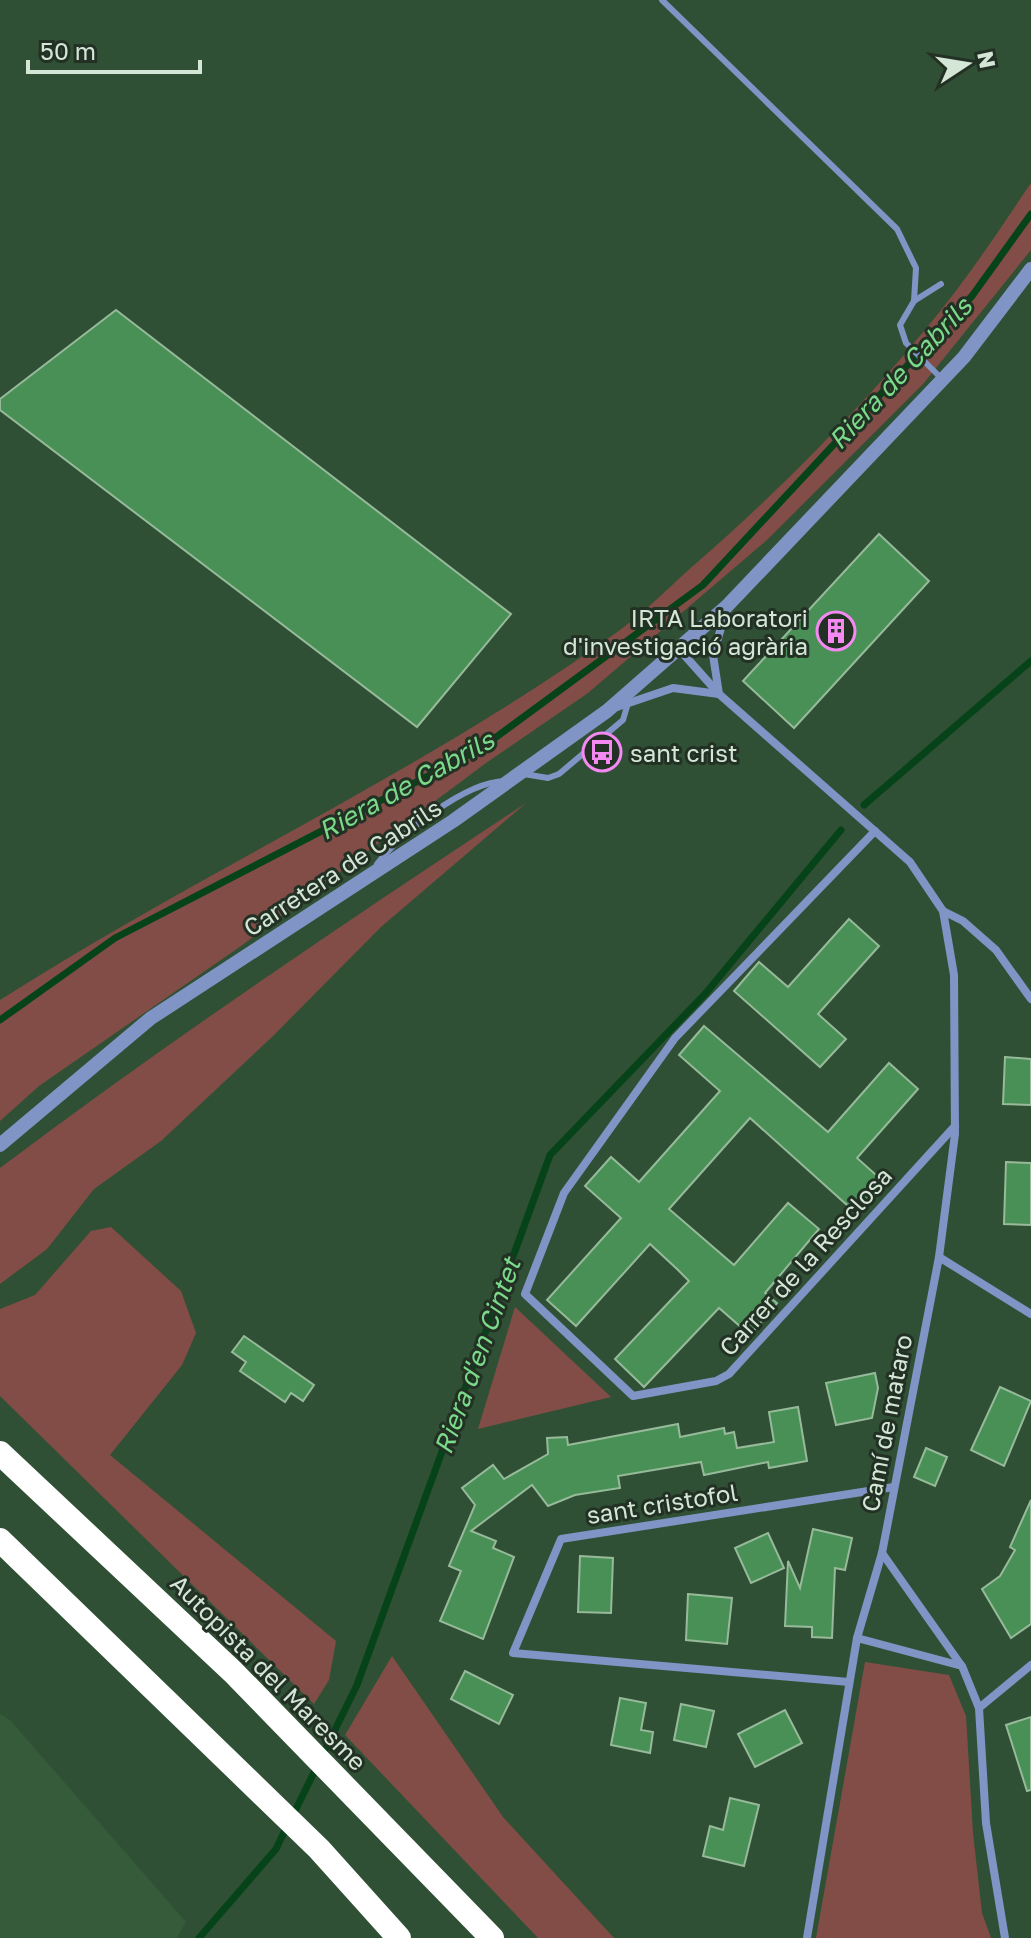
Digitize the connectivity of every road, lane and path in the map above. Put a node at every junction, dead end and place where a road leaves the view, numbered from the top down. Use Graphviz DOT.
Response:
graph roads {
  1 [pos="662,0"];
  2 [pos="1031,269"];
  3 [pos="941,284"];
  4 [pos="914,301"];
  5 [pos="942,380"];
  6 [pos="727,606"];
  7 [pos="678,648"];
  8 [pos="719,694"];
  9 [pos="628,698"];
  10 [pos="516,777"];
  11 [pos="875,831"];
  12 [pos="943,911"];
  13 [pos="1031,999"];
  14 [pos="955,1126"];
  15 [pos="0,1145"];
  16 [pos="939,1257"];
  17 [pos="1031,1314"];
  18 [pos="0,1453"];
  19 [pos="894,1487"];
  20 [pos="0,1540"];
  21 [pos="882,1553"];
  22 [pos="857,1638"];
  23 [pos="1031,1665"];
  24 [pos="962,1666"];
  25 [pos="849,1682"];
  26 [pos="979,1708"];
  27 [pos="399,1938"];
  28 [pos="492,1938"];
  29 [pos="807,1938"];
  30 [pos="1005,1938"];
  1 -- 4 [label="lane"];
  2 -- 5 [label="street, Carretera de Cabrils"];
  3 -- 4 [label="lane"];
  4 -- 5 [label="lane"];
  5 -- 6 [label="street, Carretera de Cabrils"];
  6 -- 7 [label="street, Carretera de Cabrils"];
  6 -- 8 [label="street"];
  7 -- 8 [label="street"];
  7 -- 9 [label="street, Carretera de Cabrils"];
  8 -- 9 [label="street"];
  8 -- 11 [label="street"];
  9 -- 10 [label="street, Carretera de Cabrils"];
  9 -- 10 [label="lane"];
  10 -- 15 [label="street, Carretera de Cabrils"];
  11 -- 12 [label="street"];
  11 -- 14 [label="street, Carrer de la Resclosa"];
  12 -- 13 [label="street"];
  12 -- 14 [label="street, Camí de mataro"];
  14 -- 16 [label="street, Camí de mataro"];
  16 -- 17 [label="street"];
  16 -- 19 [label="street, Camí de mataro"];
  18 -- 28 [label="highway, Autopista del Maresme"];
  19 -- 21 [label="street, Camí de mataro"];
  19 -- 25 [label="street, sant cristofol"];
  20 -- 27 [label="highway"];
  21 -- 22 [label="street, Camí de mataro"];
  21 -- 24 [label="street"];
  22 -- 24 [label="street"];
  22 -- 25 [label="street, Camí de mataro"];
  23 -- 26 [label="street"];
  24 -- 26 [label="street"];
  25 -- 29 [label="street, Camí de mataro"];
  26 -- 30 [label="street"];
}
